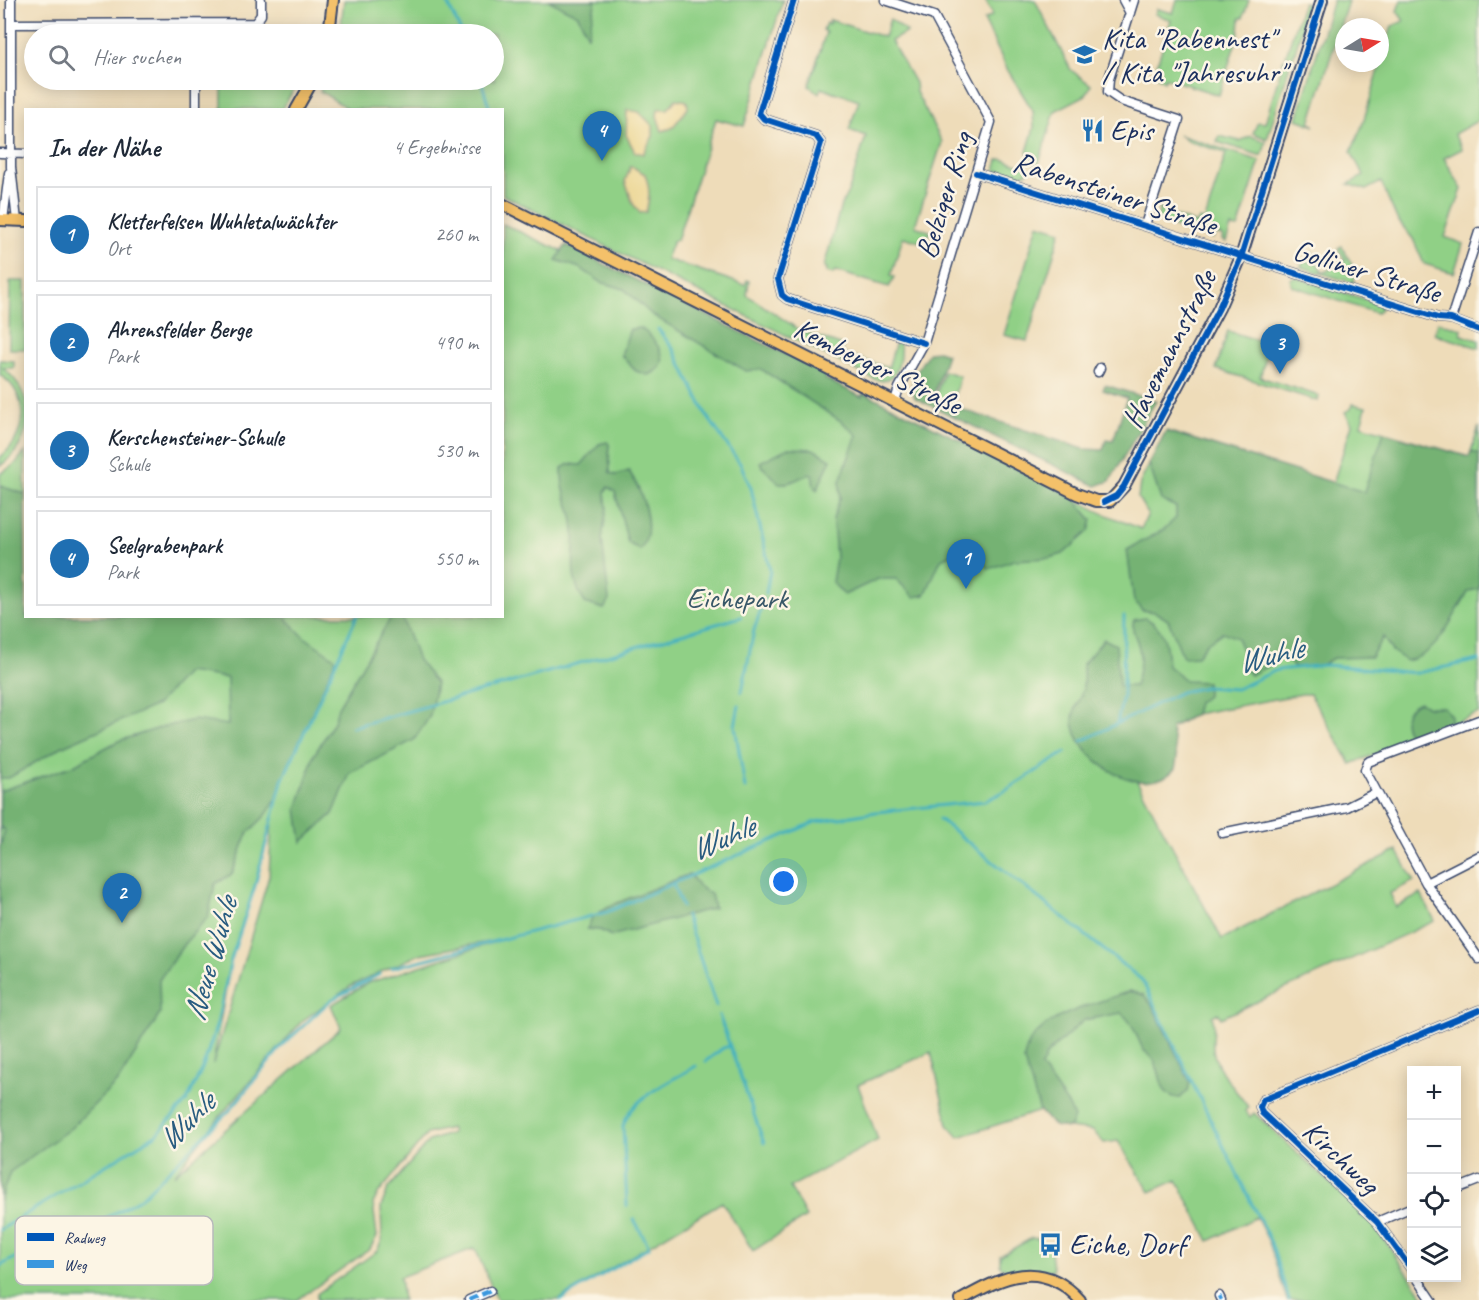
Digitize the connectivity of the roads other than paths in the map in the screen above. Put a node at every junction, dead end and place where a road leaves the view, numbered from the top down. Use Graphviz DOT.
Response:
graph roads {
  1 [pos="11,0"];
  2 [pos="261,0"];
  3 [pos="333,0"];
  4 [pos="794,0"];
  5 [pos="885,0"];
  6 [pos="1123,0"];
  7 [pos="1134,0"];
  8 [pos="1322,0"];
  9 [pos="1130,13"];
  10 [pos="11,24"];
  11 [pos="196,24"];
  12 [pos="330,24"];
  13 [pos="196,90"];
  14 [pos="309,90"];
  15 [pos="195,108"];
  16 [pos="301,108"];
  17 [pos="0,153"];
  18 [pos="11,153"];
  19 [pos="24,154"];
  20 [pos="11,167"];
  21 [pos="976,173"];
  22 [pos="507,207"];
  23 [pos="1,220"];
  24 [pos="21,221"];
  25 [pos="1145,225"];
  26 [pos="1479,232"];
  27 [pos="1241,256"];
  28 [pos="1451,319"];
  29 [pos="1479,330"];
  30 [pos="924,343"];
  31 [pos="895,401"];
  32 [pos="1104,502"];
  33 [pos="1479,720"];
  34 [pos="1377,792"];
  35 [pos="1222,833"];
  36 [pos="1479,856"];
  37 [pos="1426,883"];
  38 [pos="1479,959"];
  39 [pos="1479,1010"];
  40 [pos="1479,1180"];
  41 [pos="1461,1187"];
  42 [pos="1407,1209"];
  43 [pos="1377,1222"];
  44 [pos="1407,1263"];
  45 [pos="1420,1282"];
  46 [pos="490,1291"];
  47 [pos="469,1300"];
  48 [pos="961,1300"];
  49 [pos="1080,1300"];
  50 [pos="1432,1300"];
  1 -- 10 [label="street"];
  2 -- 11 [label="street"];
  3 -- 12 [label="main road"];
  4 -- 30 [label="street"];
  5 -- 21 [label="street, Belziger Ring"];
  6 -- 9 [label="street"];
  7 -- 9 [label="street, Rabensteiner Straße"];
  8 -- 27 [label="main road, Havemannstraße"];
  9 -- 25 [label="street, Rabensteiner Straße"];
  10 -- 11 [label="street"];
  10 -- 18 [label="street"];
  13 -- 15 [label="street"];
  14 -- 16 [label="main road"];
  17 -- 18 [label="street"];
  18 -- 19 [label="street"];
  18 -- 20 [label="street"];
  20 -- 23 [label="street"];
  20 -- 24 [label="street"];
  21 -- 25 [label="street, Rabensteiner Straße"];
  21 -- 30 [label="street, Belziger Ring"];
  22 -- 31 [label="main road, Kemberger Straße"];
  23 -- 24 [label="main road"];
  25 -- 27 [label="street, Rabensteiner Straße"];
  26 -- 28 [label="street"];
  27 -- 28 [label="street, Golliner Straße"];
  27 -- 32 [label="main road, Havemannstraße"];
  28 -- 29 [label="street, Golliner Straße"];
  30 -- 31 [label="street, Belziger Ring"];
  31 -- 32 [label="main road, Kemberger Straße"];
  33 -- 34 [label="street"];
  34 -- 35 [label="street"];
  34 -- 37 [label="street"];
  36 -- 37 [label="street"];
  37 -- 38 [label="street"];
  39 -- 43 [label="street, Kirchweg"];
  40 -- 41 [label="street"];
  42 -- 43 [label="street"];
  43 -- 44 [label="street, Kirchweg"];
  45 -- 50 [label="street"];
  46 -- 47 [label="street"];
  48 -- 49 [label="main road"];
}
